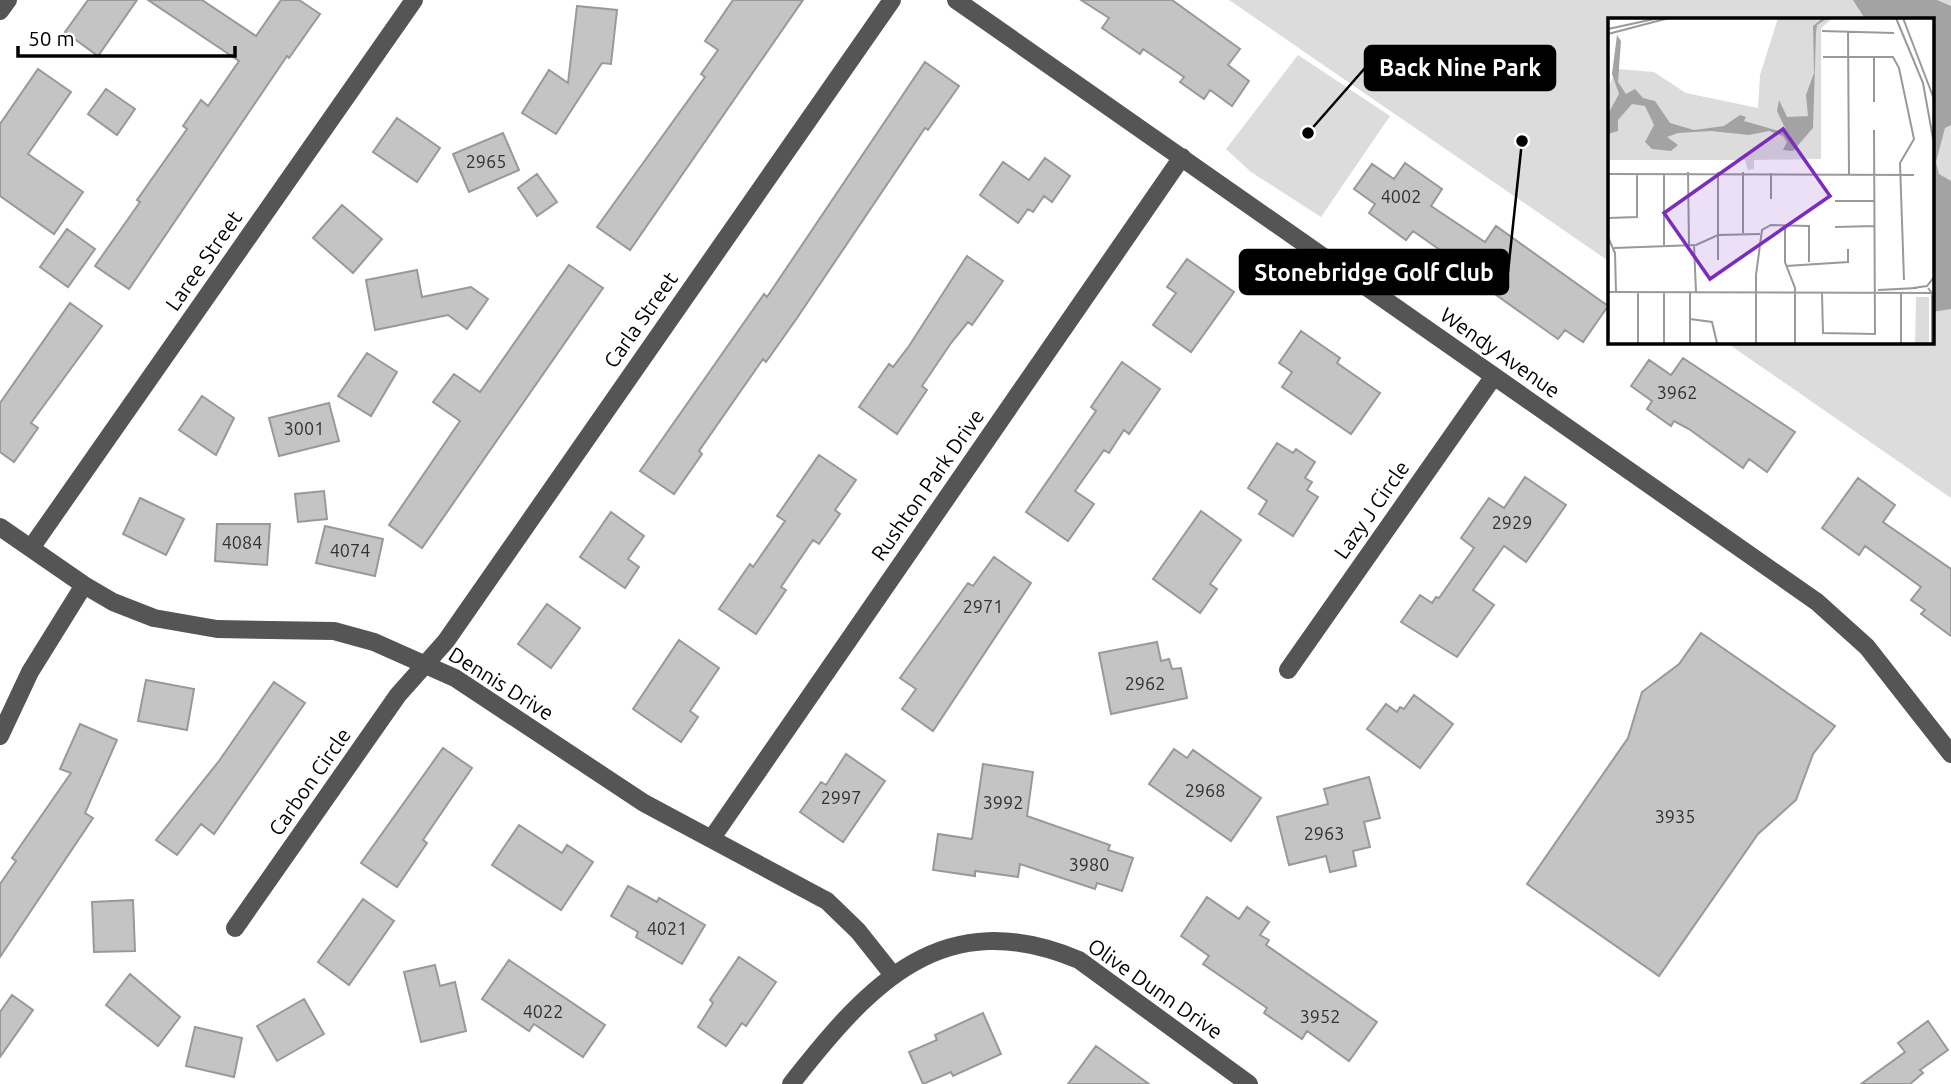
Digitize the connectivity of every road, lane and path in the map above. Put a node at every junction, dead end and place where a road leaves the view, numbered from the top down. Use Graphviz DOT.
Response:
graph roads {
  1 [pos="8,0"];
  2 [pos="414,0"];
  3 [pos="892,0"];
  4 [pos="956,0"];
  5 [pos="0,12"];
  6 [pos="1182,158"];
  7 [pos="1494,376"];
  8 [pos="0,527"];
  9 [pos="31,548"];
  10 [pos="84,585"];
  11 [pos="425,664"];
  12 [pos="1288,670"];
  13 [pos="0,736"];
  14 [pos="1951,754"];
  15 [pos="712,838"];
  16 [pos="235,928"];
  17 [pos="893,975"];
  18 [pos="1226,1077"];
  19 [pos="791,1084"];
  20 [pos="1249,1084"];
  1 -- 5 [label="street"];
  2 -- 9 [label="street, Laree Street"];
  3 -- 11 [label="street, Carla Street"];
  4 -- 6 [label="street, Wendy Avenue"];
  6 -- 7 [label="street, Wendy Avenue"];
  6 -- 15 [label="street, Rushton Park Drive"];
  7 -- 12 [label="street, Lazy J Circle"];
  7 -- 14 [label="street, Wendy Avenue"];
  8 -- 9 [label="street, Dennis Drive"];
  9 -- 10 [label="street, Dennis Drive"];
  10 -- 11 [label="street, Dennis Drive"];
  10 -- 13 [label="street"];
  11 -- 15 [label="street, Dennis Drive"];
  11 -- 16 [label="street, Carbon Circle"];
  15 -- 17 [label="street, Dennis Drive"];
  17 -- 18 [label="street, Olive Dunn Drive"];
  17 -- 19 [label="street, Olive Dunn Drive"];
  18 -- 20 [label="street, Olive Dunn Drive"];
}
